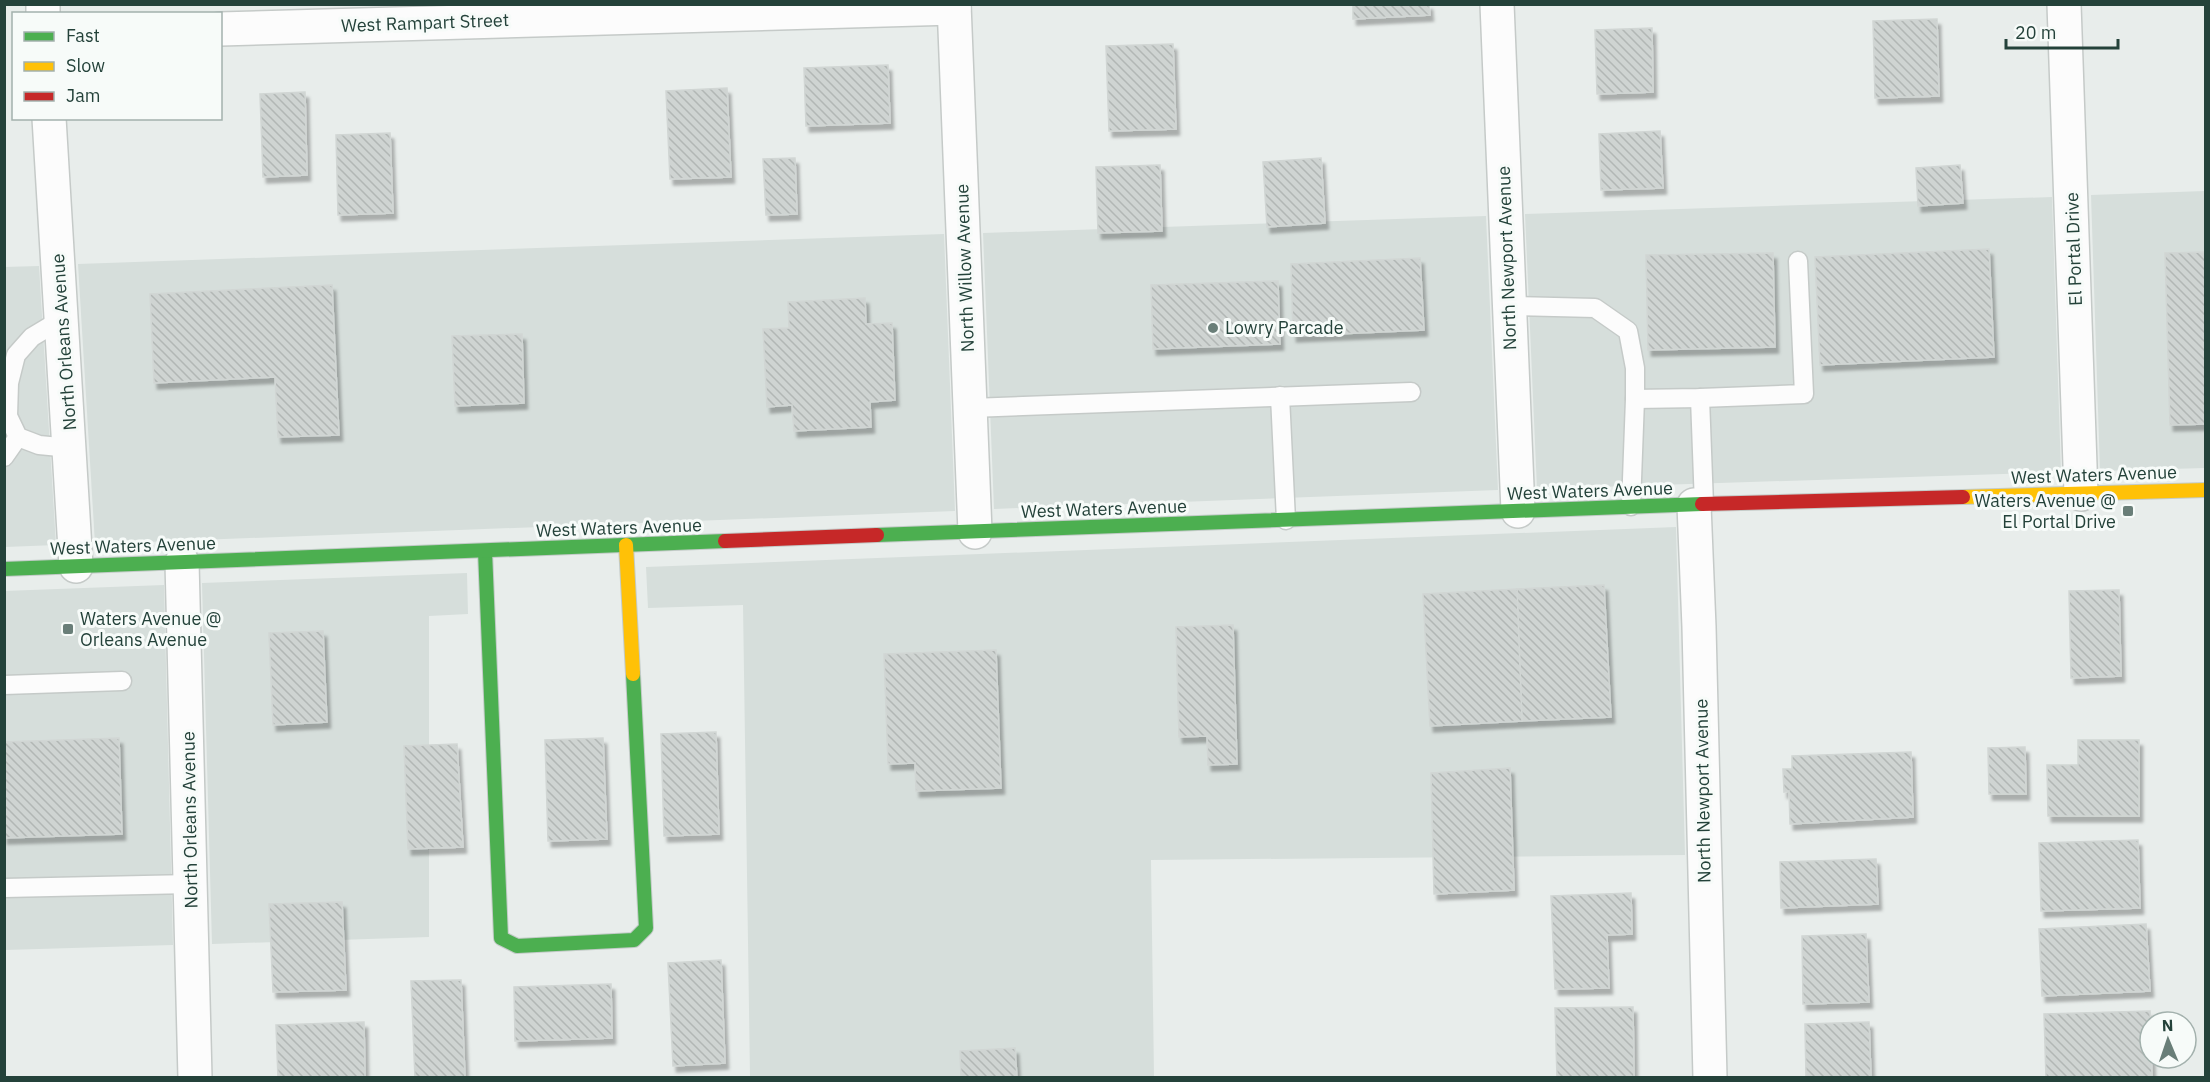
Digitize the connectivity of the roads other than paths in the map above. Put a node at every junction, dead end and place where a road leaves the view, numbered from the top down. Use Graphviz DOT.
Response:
graph roads {
  1 [pos="1497,4"];
  2 [pos="2064,4"];
  3 [pos="954,6"];
  4 [pos="222,29"];
  5 [pos="49,120"];
  6 [pos="1798,261"];
  7 [pos="1509,306"];
  8 [pos="62,319"];
  9 [pos="1411,392"];
  10 [pos="1280,396"];
  11 [pos="1700,398"];
  12 [pos="1635,399"];
  13 [pos="971,408"];
  14 [pos="18,437"];
  15 [pos="70,448"];
  16 [pos="4,457"];
  17 [pos="2205,490"];
  18 [pos="2081,494"];
  19 [pos="1699,505"];
  20 [pos="1631,507"];
  21 [pos="1518,511"];
  22 [pos="1286,520"];
  23 [pos="975,532"];
  24 [pos="626,545"];
  25 [pos="485,551"];
  26 [pos="182,562"];
  27 [pos="76,566"];
  28 [pos="4,569"];
  29 [pos="122,681"];
  30 [pos="4,685"];
  31 [pos="191,884"];
  32 [pos="4,888"];
  33 [pos="195,1077"];
  34 [pos="1710,1077"];
  1 -- 7 [label="street, North Newport Avenue"];
  2 -- 18 [label="street, El Portal Drive"];
  3 -- 4 [label="street, West Rampart Street"];
  3 -- 13 [label="street, North Willow Avenue"];
  5 -- 8 [label="street, North Orleans Avenue"];
  6 -- 11 [label="lane"];
  7 -- 12 [label="lane"];
  7 -- 21 [label="street, North Newport Avenue"];
  8 -- 14 [label="lane"];
  8 -- 15 [label="street, North Orleans Avenue"];
  9 -- 10 [label="lane"];
  10 -- 13 [label="lane"];
  10 -- 22 [label="lane"];
  11 -- 12 [label="lane"];
  11 -- 19 [label="lane"];
  12 -- 20 [label="lane"];
  13 -- 23 [label="street, North Willow Avenue"];
  14 -- 15 [label="lane"];
  14 -- 16 [label="lane"];
  15 -- 27 [label="street, North Orleans Avenue"];
  17 -- 18 [label="main road, West Waters Avenue"];
  18 -- 19 [label="main road, West Waters Avenue"];
  19 -- 20 [label="main road, West Waters Avenue"];
  19 -- 34 [label="street, North Newport Avenue"];
  20 -- 21 [label="main road, West Waters Avenue"];
  21 -- 22 [label="main road, West Waters Avenue"];
  22 -- 23 [label="main road, West Waters Avenue"];
  23 -- 24 [label="main road, West Waters Avenue"];
  24 -- 25 [label="main road, West Waters Avenue"];
  24 -- 25 [label="main road"];
  25 -- 26 [label="main road, West Waters Avenue"];
  26 -- 27 [label="main road, West Waters Avenue"];
  26 -- 31 [label="street, North Orleans Avenue"];
  27 -- 28 [label="main road, West Waters Avenue"];
  29 -- 30 [label="lane"];
  31 -- 32 [label="lane"];
  31 -- 33 [label="street, North Orleans Avenue"];
}
